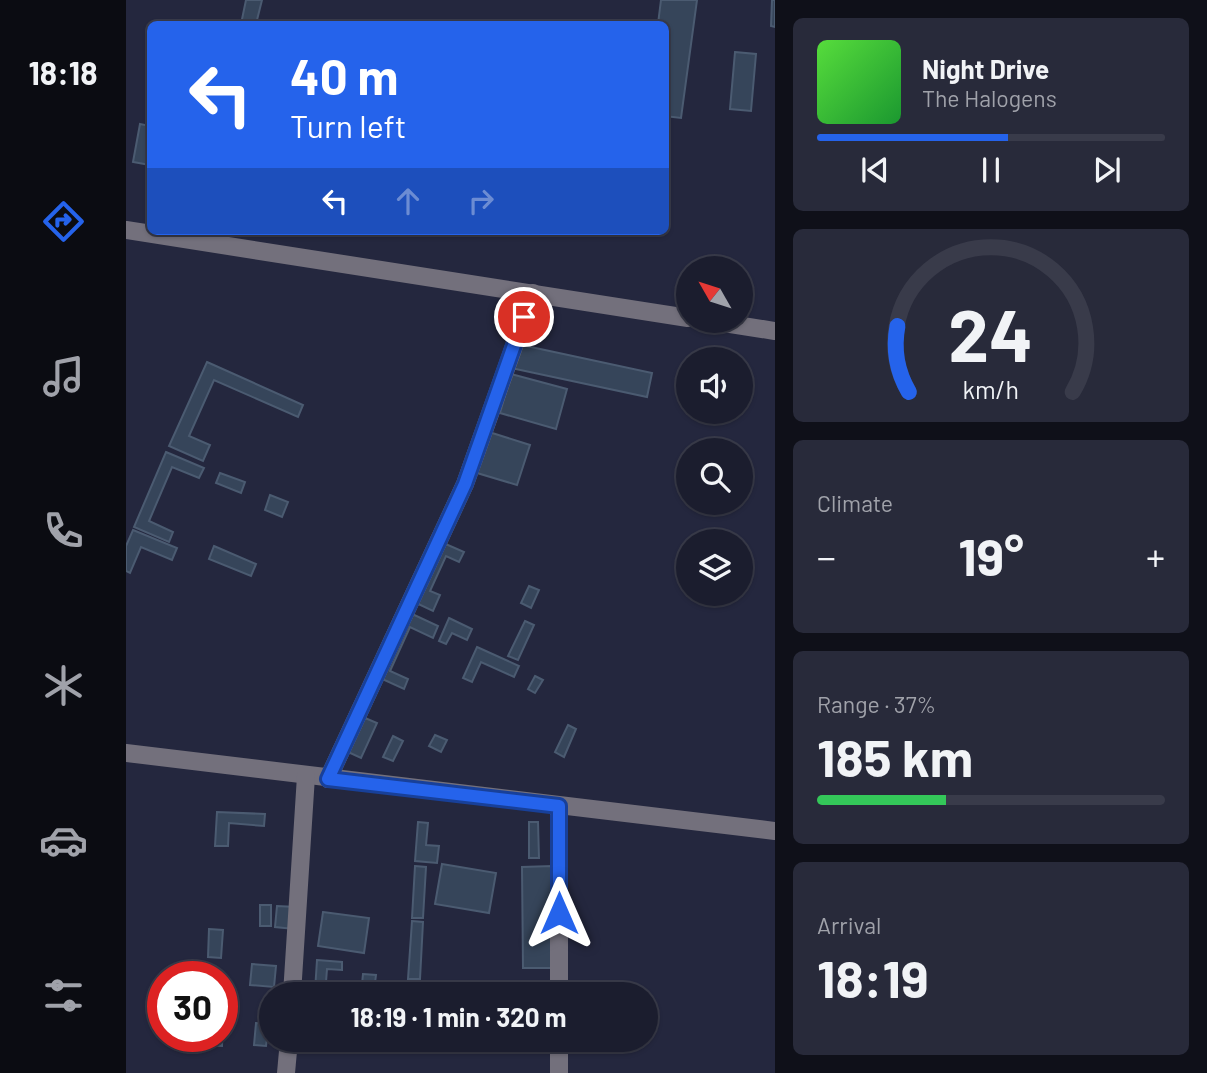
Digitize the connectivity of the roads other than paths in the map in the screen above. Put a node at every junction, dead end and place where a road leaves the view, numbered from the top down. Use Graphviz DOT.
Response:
graph roads {
  1 [pos="126,230"];
  2 [pos="147,233"];
  3 [pos="158,235"];
  4 [pos="533,293"];
  5 [pos="676,315"];
  6 [pos="753,328"];
  7 [pos="775,331"];
  8 [pos="126,753"];
  9 [pos="306,776"];
  10 [pos="328,779"];
  11 [pos="559,806"];
  12 [pos="775,831"];
  13 [pos="293,982"];
  14 [pos="559,982"];
  15 [pos="288,1052"];
  16 [pos="559,1052"];
  17 [pos="286,1073"];
  18 [pos="559,1073"];
  1 -- 2 [label="street"];
  3 -- 4 [label="street"];
  4 -- 5 [label="street"];
  4 -- 10 [label="street"];
  6 -- 7 [label="street"];
  8 -- 9 [label="street"];
  9 -- 10 [label="street"];
  9 -- 13 [label="street"];
  10 -- 11 [label="street"];
  11 -- 12 [label="street"];
  11 -- 14 [label="street"];
  15 -- 17 [label="street"];
  16 -- 18 [label="street"];
}
